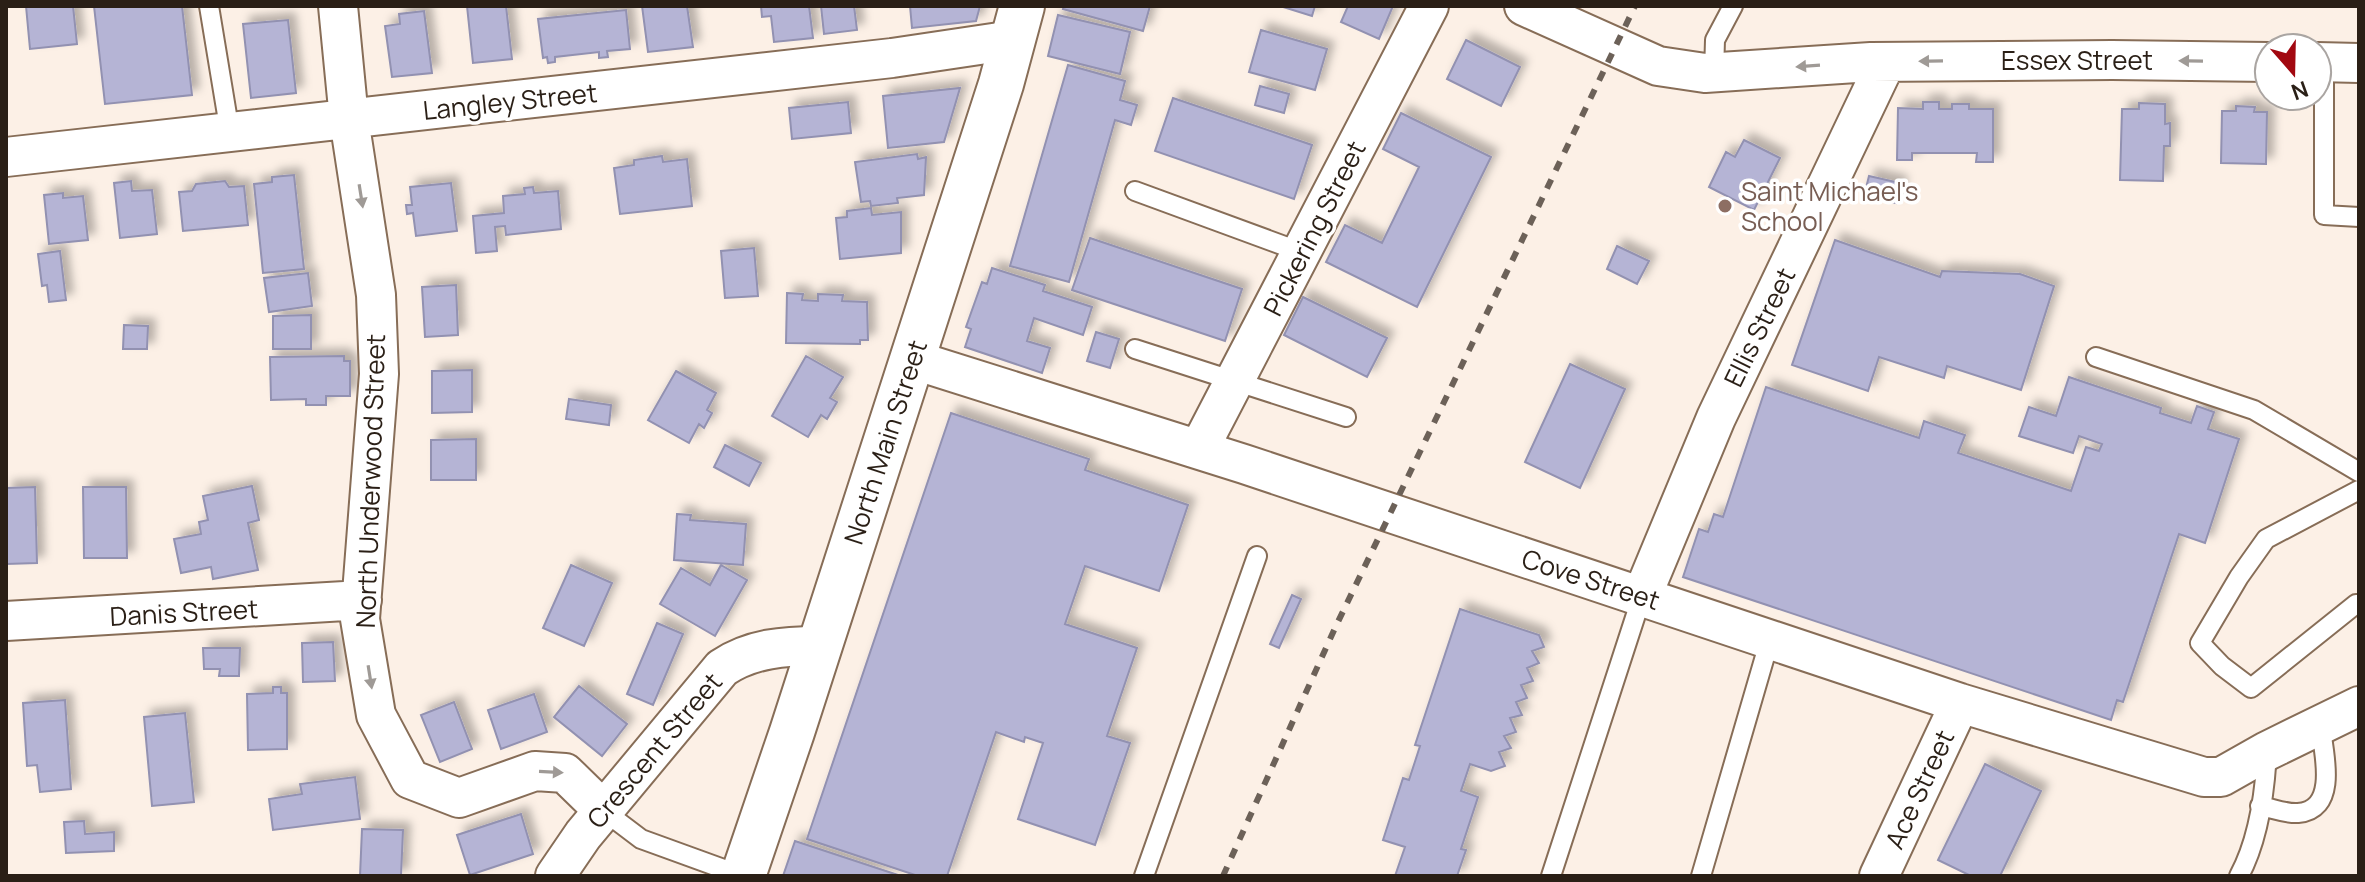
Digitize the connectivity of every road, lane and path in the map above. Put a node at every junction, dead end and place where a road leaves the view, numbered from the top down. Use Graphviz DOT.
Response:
graph roads {
  1 [pos="209,6"];
  2 [pos="338,6"];
  3 [pos="1429,6"];
  4 [pos="1524,6"];
  5 [pos="1733,6"];
  6 [pos="1017,23"];
  7 [pos="1886,62"];
  8 [pos="2253,62"];
  9 [pos="1714,73"];
  10 [pos="2330,112"];
  11 [pos="349,119"];
  12 [pos="230,133"];
  13 [pos="6,157"];
  14 [pos="1135,191"];
  15 [pos="2359,217"];
  16 [pos="1301,252"];
  17 [pos="1135,349"];
  18 [pos="2096,357"];
  19 [pos="911,359"];
  20 [pos="1236,381"];
  21 [pos="1346,417"];
  22 [pos="1199,449"];
  23 [pos="2359,472"];
  24 [pos="2359,490"];
  25 [pos="1257,556"];
  26 [pos="1642,596"];
  27 [pos="362,600"];
  28 [pos="2358,605"];
  29 [pos="6,621"];
  30 [pos="1770,639"];
  31 [pos="819,646"];
  32 [pos="1960,703"];
  33 [pos="2359,706"];
  34 [pos="2320,725"];
  35 [pos="2267,751"];
  36 [pos="2260,806"];
  37 [pos="604,811"];
  38 [pos="1889,872"];
  39 [pos="555,876"];
  40 [pos="743,876"];
  41 [pos="1144,876"];
  42 [pos="1551,876"];
  43 [pos="1701,876"];
  44 [pos="2239,876"];
  1 -- 12 [label="lane"];
  2 -- 11 [label="street, North Underwood Street"];
  3 -- 16 [label="street, Pickering Street"];
  4 -- 9 [label="street, Essex Street"];
  5 -- 9 [label="lane"];
  6 -- 11 [label="street, Langley Street"];
  6 -- 19 [label="main road, North Main Street"];
  8 -- 7 [label="street, Essex Street, one-way"];
  7 -- 9 [label="street, Essex Street, one-way"];
  7 -- 26 [label="street, Ellis Street"];
  10 -- 15 [label="lane"];
  11 -- 12 [label="street, Langley Street"];
  11 -- 27 [label="street, North Underwood Street, one-way"];
  12 -- 13 [label="street, Langley Street"];
  14 -- 16 [label="lane"];
  16 -- 20 [label="street, Pickering Street"];
  17 -- 20 [label="lane"];
  18 -- 23 [label="lane"];
  19 -- 22 [label="street, Cove Street"];
  19 -- 31 [label="main road, North Main Street"];
  20 -- 21 [label="lane"];
  20 -- 22 [label="street, Pickering Street"];
  22 -- 26 [label="street, Cove Street"];
  24 -- 28 [label="lane"];
  25 -- 41 [label="lane"];
  26 -- 30 [label="street, Cove Street"];
  26 -- 42 [label="lane"];
  27 -- 29 [label="street, Danis Street"];
  27 -- 37 [label="street, North Underwood Street, one-way"];
  30 -- 32 [label="street, Cove Street"];
  30 -- 43 [label="lane"];
  31 -- 37 [label="street, Crescent Street"];
  31 -- 40 [label="main road, North Main Street"];
  32 -- 35 [label="street, Cove Street"];
  32 -- 38 [label="street, Ace Street"];
  33 -- 34 [label="street, Cove Street"];
  34 -- 35 [label="street, Cove Street"];
  34 -- 36 [label="lane"];
  35 -- 36 [label="lane"];
  36 -- 44 [label="lane"];
  37 -- 39 [label="street, Crescent Street"];
  37 -- 40 [label="lane"];
}
